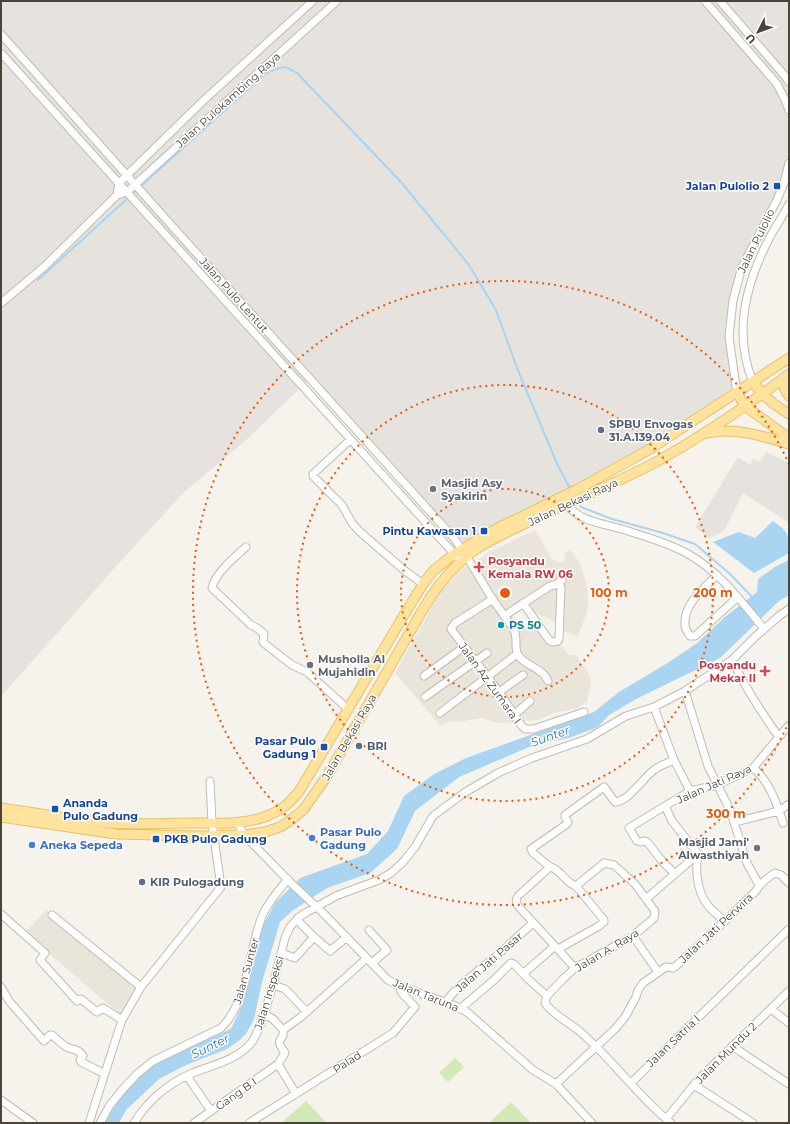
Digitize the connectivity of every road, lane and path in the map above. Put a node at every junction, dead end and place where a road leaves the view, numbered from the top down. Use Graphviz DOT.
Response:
graph roads {
  1 [pos="313,1"];
  2 [pos="337,1"];
  3 [pos="704,1"];
  4 [pos="720,1"];
  5 [pos="734,16"];
  6 [pos="725,24"];
  7 [pos="1,34"];
  8 [pos="756,41"];
  9 [pos="747,48"];
  10 [pos="1,53"];
  11 [pos="789,82"];
  12 [pos="789,110"];
  13 [pos="789,163"];
  14 [pos="127,176"];
  15 [pos="119,183"];
  16 [pos="136,185"];
  17 [pos="128,193"];
  18 [pos="117,195"];
  19 [pos="789,204"];
  20 [pos="759,232"];
  21 [pos="770,237"];
  22 [pos="1,302"];
  23 [pos="743,335"];
  24 [pos="729,337"];
  25 [pos="789,358"];
  26 [pos="786,376"];
  27 [pos="753,382"];
  28 [pos="737,392"];
  29 [pos="762,394"];
  30 [pos="789,396"];
  31 [pos="745,406"];
  32 [pos="789,414"];
  33 [pos="703,435"];
  34 [pos="789,438"];
  35 [pos="350,440"];
  36 [pos="789,444"];
  37 [pos="583,492"];
  38 [pos="567,502"];
  39 [pos="246,547"];
  40 [pos="463,557"];
  41 [pos="717,575"];
  42 [pos="423,584"];
  43 [pos="739,598"];
  44 [pos="493,599"];
  45 [pos="523,603"];
  46 [pos="789,610"];
  47 [pos="504,616"];
  48 [pos="763,628"];
  49 [pos="464,647"];
  50 [pos="487,653"];
  51 [pos="517,654"];
  52 [pos="732,660"];
  53 [pos="476,661"];
  54 [pos="523,675"];
  55 [pos="424,676"];
  56 [pos="487,677"];
  57 [pos="548,681"];
  58 [pos="685,691"];
  59 [pos="500,692"];
  60 [pos="425,697"];
  61 [pos="530,700"];
  62 [pos="654,707"];
  63 [pos="349,710"];
  64 [pos="584,712"];
  65 [pos="440,713"];
  66 [pos="515,714"];
  67 [pos="789,725"];
  68 [pos="779,737"];
  69 [pos="674,760"];
  70 [pos="753,768"];
  71 [pos="210,782"];
  72 [pos="717,785"];
  73 [pos="690,792"];
  74 [pos="789,804"];
  75 [pos="665,806"];
  76 [pos="1,808"];
  77 [pos="779,811"];
  78 [pos="1,817"];
  79 [pos="237,822"];
  80 [pos="735,822"];
  81 [pos="212,823"];
  82 [pos="783,823"];
  83 [pos="244,835"];
  84 [pos="214,836"];
  85 [pos="698,854"];
  86 [pos="550,866"];
  87 [pos="674,873"];
  88 [pos="290,882"];
  89 [pos="789,883"];
  90 [pos="759,885"];
  91 [pos="576,886"];
  92 [pos="646,899"];
  93 [pos="315,905"];
  94 [pos="1,914"];
  95 [pos="52,915"];
  96 [pos="297,920"];
  97 [pos="724,922"];
  98 [pos="533,923"];
  99 [pos="789,929"];
  100 [pos="369,930"];
  101 [pos="633,936"];
  102 [pos="314,937"];
  103 [pos="347,937"];
  104 [pos="556,947"];
  105 [pos="281,953"];
  106 [pos="370,961"];
  107 [pos="575,968"];
  108 [pos="658,972"];
  109 [pos="524,973"];
  110 [pos="273,985"];
  111 [pos="1,986"];
  112 [pos="400,986"];
  113 [pos="141,987"];
  114 [pos="789,991"];
  115 [pos="548,996"];
  116 [pos="446,1002"];
  117 [pos="461,1008"];
  118 [pos="771,1009"];
  119 [pos="307,1012"];
  120 [pos="264,1014"];
  121 [pos="122,1020"];
  122 [pos="789,1023"];
  123 [pos="283,1030"];
  124 [pos="732,1046"];
  125 [pos="597,1047"];
  126 [pos="278,1064"];
  127 [pos="105,1074"];
  128 [pos="187,1076"];
  129 [pos="631,1083"];
  130 [pos="556,1084"];
  131 [pos="694,1084"];
  132 [pos="789,1084"];
  133 [pos="296,1094"];
  134 [pos="1,1100"];
  135 [pos="211,1111"];
  136 [pos="668,1121"];
  137 [pos="33,1123"];
  138 [pos="89,1123"];
  139 [pos="100,1123"];
  140 [pos="134,1123"];
  141 [pos="194,1123"];
  142 [pos="249,1123"];
  143 [pos="592,1123"];
  144 [pos="753,1123"];
  1 -- 14 [label="street, Jalan Pulokambing Raya"];
  2 -- 16 [label="street, Jalan Pulokambing Raya"];
  3 -- 6 [label="street"];
  4 -- 5 [label="street"];
  5 -- 6 [label="street"];
  5 -- 8 [label="street"];
  6 -- 9 [label="street"];
  7 -- 14 [label="street, Jalan Pulo Lentut"];
  8 -- 9 [label="street"];
  8 -- 11 [label="street"];
  9 -- 12 [label="street"];
  10 -- 15 [label="street, Jalan Pulo Lentut"];
  13 -- 20 [label="street, Jalan Pulolio"];
  14 -- 15 [label="street, Jalan Pulokambing Raya"];
  14 -- 16 [label="street, Jalan Pulo Lentut"];
  15 -- 17 [label="street, Jalan Pulo Lentut"];
  15 -- 18 [label="street"];
  16 -- 17 [label="street, Jalan Pulokambing Raya"];
  16 -- 40 [label="street, Jalan Pulo Lentut"];
  17 -- 18 [label="street, Jalan Pulokambing Raya"];
  17 -- 35 [label="street, Jalan Pulo Lentut"];
  18 -- 22 [label="street, Jalan Pulokambing Raya"];
  19 -- 21 [label="street, Jalan Pulolio"];
  20 -- 21 [label="street"];
  20 -- 24 [label="street, Jalan Pulolio"];
  21 -- 23 [label="street, Jalan Pulolio"];
  23 -- 24 [label="street"];
  23 -- 27 [label="street, Jalan Pulolio"];
  24 -- 28 [label="street, Jalan Pulolio"];
  25 -- 27 [label="main road, Jalan Bekasi Raya"];
  26 -- 29 [label="main road, Jalan Bekasi Raya"];
  26 -- 30 [label="main road"];
  27 -- 28 [label="main road, Jalan Bekasi Raya"];
  27 -- 29 [label="main road"];
  28 -- 31 [label="main road"];
  28 -- 37 [label="main road, Jalan Bekasi Raya"];
  29 -- 31 [label="main road, Jalan Bekasi Raya"];
  29 -- 32 [label="main road"];
  31 -- 33 [label="main road, Jalan Bekasi Raya"];
  31 -- 34 [label="main road"];
  33 -- 36 [label="main road"];
  33 -- 37 [label="main road, Jalan Bekasi Raya"];
  35 -- 40 [label="street, Jalan Pulo Lentut"];
  35 -- 42 [label="street"];
  37 -- 38 [label="main road, Jalan Bekasi Raya"];
  38 -- 40 [label="main road, Jalan Bekasi Raya"];
  38 -- 41 [label="street"];
  39 -- 63 [label="street"];
  40 -- 42 [label="main road, Jalan Bekasi Raya"];
  40 -- 44 [label="street"];
  40 -- 83 [label="main road, Jalan Bekasi Raya"];
  41 -- 43 [label="street"];
  41 -- 43 [label="street"];
  42 -- 63 [label="main road, Jalan Bekasi Raya"];
  43 -- 48 [label="street"];
  44 -- 47 [label="street"];
  44 -- 49 [label="street, Jalan Az Zumara I"];
  45 -- 45 [label="street"];
  45 -- 47 [label="street"];
  46 -- 48 [label="street, Jalan Inspeksi"];
  47 -- 51 [label="street"];
  48 -- 52 [label="street, Jalan Inspeksi"];
  49 -- 53 [label="street, Jalan Az Zumara I"];
  49 -- 55 [label="street"];
  50 -- 53 [label="street"];
  51 -- 56 [label="street"];
  51 -- 57 [label="street"];
  52 -- 58 [label="street, Jalan Inspeksi"];
  52 -- 68 [label="street"];
  53 -- 56 [label="street, Jalan Az Zumara I"];
  53 -- 60 [label="street"];
  54 -- 59 [label="street"];
  56 -- 59 [label="street, Jalan Az Zumara I"];
  56 -- 65 [label="street"];
  58 -- 62 [label="street, Jalan Inspeksi"];
  58 -- 72 [label="street"];
  59 -- 66 [label="street, Jalan Az Zumara I"];
  61 -- 66 [label="street"];
  62 -- 69 [label="street"];
  62 -- 93 [label="street, Jalan Inspeksi"];
  63 -- 79 [label="main road, Jalan Bekasi Raya"];
  64 -- 66 [label="street, Jalan Az Zumara I"];
  67 -- 68 [label="street, Jalan Jati Raya"];
  68 -- 70 [label="street, Jalan Jati Raya"];
  69 -- 73 [label="street"];
  69 -- 86 [label="street"];
  70 -- 72 [label="street, Jalan Jati Raya"];
  70 -- 77 [label="street"];
  71 -- 81 [label="street"];
  72 -- 73 [label="street, Jalan Jati Raya"];
  72 -- 80 [label="street"];
  73 -- 75 [label="street, Jalan Jati Raya"];
  74 -- 77 [label="street"];
  75 -- 85 [label="street, Jalan Jati Raya"];
  75 -- 87 [label="street"];
  76 -- 81 [label="main road, Jalan Bekasi Raya"];
  77 -- 80 [label="street"];
  77 -- 82 [label="street"];
  78 -- 84 [label="main road, Jalan Bekasi Raya"];
  79 -- 81 [label="main road, Jalan Bekasi Raya"];
  79 -- 83 [label="street, Jalan Taruna"];
  80 -- 90 [label="street"];
  81 -- 84 [label="street"];
  83 -- 84 [label="main road, Jalan Bekasi Raya"];
  83 -- 88 [label="street, Jalan Taruna"];
  84 -- 113 [label="street"];
  85 -- 87 [label="street"];
  85 -- 97 [label="street"];
  86 -- 91 [label="street"];
  86 -- 98 [label="street"];
  87 -- 92 [label="street"];
  88 -- 93 [label="street, Jalan Taruna"];
  88 -- 139 [label="street, Jalan Sunter"];
  89 -- 90 [label="street, Jalan Jati Perwira"];
  90 -- 97 [label="street, Jalan Jati Perwira"];
  91 -- 92 [label="street"];
  91 -- 104 [label="street"];
  92 -- 101 [label="street, Jalan A. Raya"];
  93 -- 96 [label="street, Jalan Inspeksi"];
  93 -- 103 [label="street, Jalan Taruna"];
  94 -- 121 [label="street"];
  95 -- 113 [label="street"];
  96 -- 102 [label="street"];
  96 -- 105 [label="street, Jalan Inspeksi"];
  97 -- 108 [label="street, Jalan Jati Perwira"];
  98 -- 104 [label="street"];
  98 -- 116 [label="street, Jalan Jati Pasar"];
  99 -- 129 [label="street, Jalan Satria I"];
  100 -- 106 [label="street"];
  101 -- 107 [label="street, Jalan A. Raya"];
  101 -- 108 [label="street"];
  102 -- 103 [label="street"];
  102 -- 105 [label="street"];
  103 -- 106 [label="street, Jalan Taruna"];
  104 -- 107 [label="street"];
  104 -- 109 [label="street"];
  105 -- 110 [label="street, Jalan Inspeksi"];
  106 -- 112 [label="street, Jalan Taruna"];
  106 -- 119 [label="street"];
  107 -- 115 [label="street, Jalan A. Raya"];
  108 -- 125 [label="street, Jalan Jati Perwira"];
  109 -- 115 [label="street"];
  109 -- 117 [label="street"];
  110 -- 119 [label="street"];
  110 -- 120 [label="street, Jalan Inspeksi"];
  111 -- 127 [label="street"];
  112 -- 116 [label="street, Jalan Taruna"];
  112 -- 133 [label="street, Palad"];
  113 -- 121 [label="street"];
  114 -- 118 [label="street, Jalan Mundu 2"];
  115 -- 125 [label="street"];
  116 -- 117 [label="street, Jalan Taruna"];
  117 -- 130 [label="street, Jalan Taruna"];
  118 -- 122 [label="street"];
  118 -- 124 [label="street, Jalan Mundu 2"];
  119 -- 123 [label="street"];
  120 -- 123 [label="street"];
  120 -- 128 [label="street, Jalan Inspeksi"];
  121 -- 127 [label="street"];
  123 -- 126 [label="street"];
  124 -- 131 [label="street, Jalan Mundu 2"];
  124 -- 132 [label="street"];
  125 -- 129 [label="street"];
  125 -- 130 [label="street, Jalan Jati Perwira"];
  126 -- 133 [label="street"];
  126 -- 135 [label="street, Gang B I"];
  127 -- 138 [label="street"];
  128 -- 135 [label="street"];
  128 -- 140 [label="street, Jalan Inspeksi"];
  129 -- 136 [label="street"];
  130 -- 143 [label="street, Jalan Taruna"];
  131 -- 136 [label="street, Jalan Mundu 2"];
  131 -- 144 [label="street"];
  133 -- 142 [label="street, Palad"];
  134 -- 137 [label="street"];
  135 -- 141 [label="street, Gang B I"];
}
